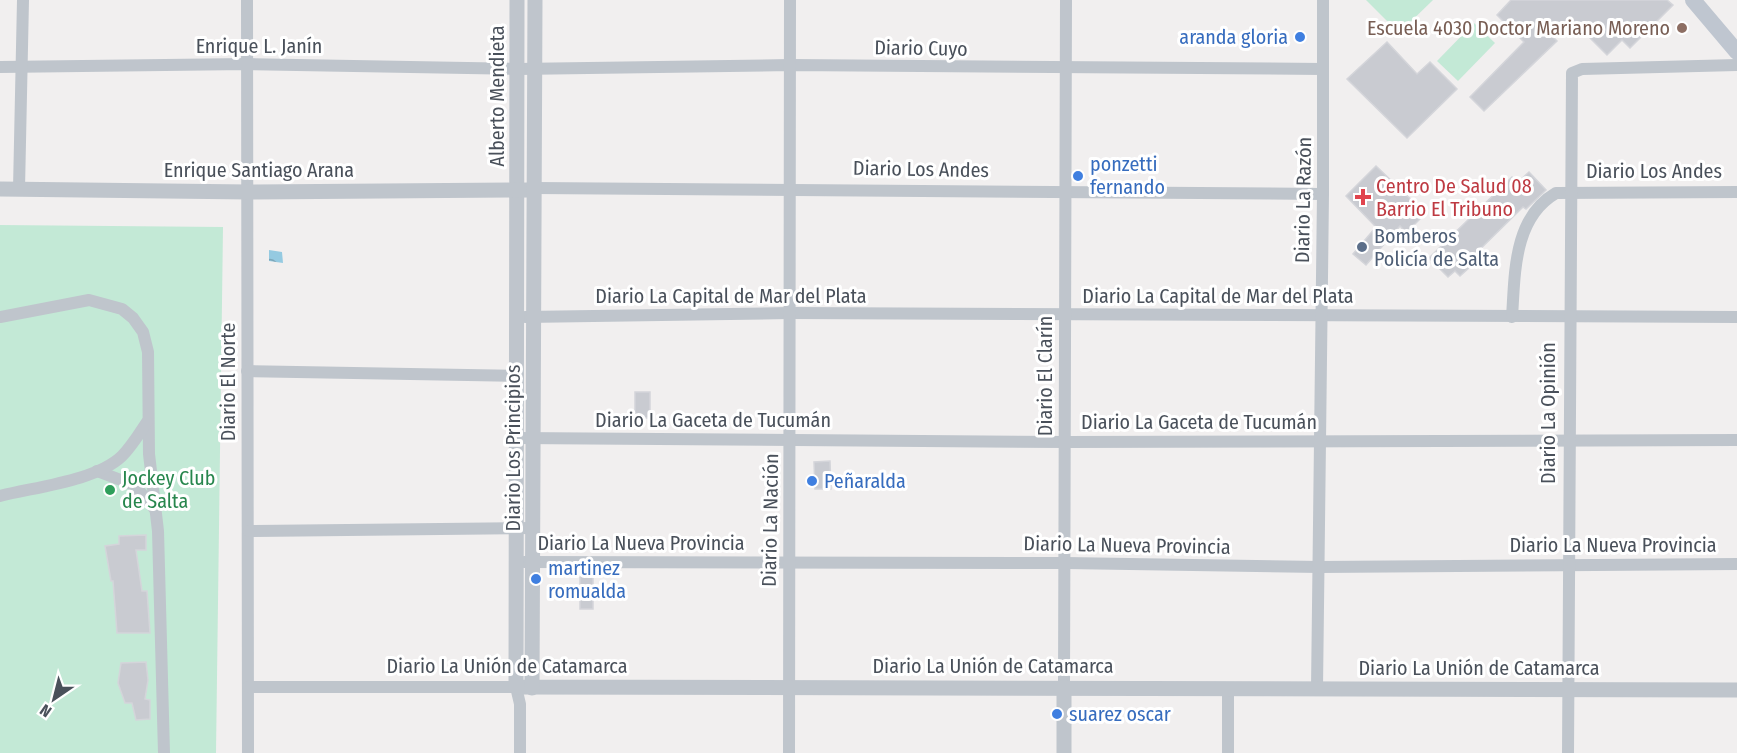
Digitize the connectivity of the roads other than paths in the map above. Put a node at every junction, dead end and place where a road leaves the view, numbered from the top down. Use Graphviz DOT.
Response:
graph roads {
  1 [pos="23,0"];
  2 [pos="247,0"];
  3 [pos="517,0"];
  4 [pos="535,0"];
  5 [pos="790,0"];
  6 [pos="1066,0"];
  7 [pos="1323,0"];
  8 [pos="1693,0"];
  9 [pos="1737,52"];
  10 [pos="248,64"];
  11 [pos="790,65"];
  12 [pos="1737,65"];
  13 [pos="0,67"];
  14 [pos="535,67"];
  15 [pos="21,68"];
  16 [pos="518,69"];
  17 [pos="1066,69"];
  18 [pos="1323,69"];
  19 [pos="536,188"];
  20 [pos="0,189"];
  21 [pos="19,189"];
  22 [pos="790,189"];
  23 [pos="518,191"];
  24 [pos="249,192"];
  25 [pos="1065,192"];
  26 [pos="1737,192"];
  27 [pos="1570,193"];
  28 [pos="1323,194"];
  29 [pos="790,313"];
  30 [pos="1066,315"];
  31 [pos="1321,316"];
  32 [pos="0,317"];
  33 [pos="518,317"];
  34 [pos="535,317"];
  35 [pos="1512,317"];
  36 [pos="1568,317"];
  37 [pos="1737,317"];
  38 [pos="247,371"];
  39 [pos="518,376"];
  40 [pos="147,422"];
  41 [pos="518,438"];
  42 [pos="790,438"];
  43 [pos="533,440"];
  44 [pos="1319,440"];
  45 [pos="1568,440"];
  46 [pos="1737,440"];
  47 [pos="1066,442"];
  48 [pos="97,471"];
  49 [pos="0,496"];
  50 [pos="154,509"];
  51 [pos="525,528"];
  52 [pos="249,531"];
  53 [pos="534,561"];
  54 [pos="517,562"];
  55 [pos="789,563"];
  56 [pos="1066,563"];
  57 [pos="1737,564"];
  58 [pos="1567,565"];
  59 [pos="1320,567"];
  60 [pos="248,687"];
  61 [pos="524,687"];
  62 [pos="788,687"];
  63 [pos="1064,687"];
  64 [pos="1228,688"];
  65 [pos="1317,689"];
  66 [pos="1567,689"];
  67 [pos="1737,690"];
  68 [pos="164,753"];
  69 [pos="248,753"];
  70 [pos="520,753"];
  71 [pos="789,753"];
  72 [pos="1064,753"];
  73 [pos="1228,753"];
  74 [pos="1568,753"];
  1 -- 15 [label="street"];
  2 -- 10 [label="street, Diario El Norte"];
  3 -- 16 [label="street, Alberto Mendieta"];
  4 -- 14 [label="street, Alberto Mendieta"];
  5 -- 11 [label="street, Diario La Nación"];
  6 -- 17 [label="street, Diario El Clarín"];
  7 -- 18 [label="street, Diario La Razón"];
  8 -- 9 [label="main road"];
  10 -- 15 [label="street, Enrique L. Janín"];
  10 -- 16 [label="street, Enrique L. Janín"];
  10 -- 24 [label="street, Diario El Norte"];
  11 -- 14 [label="street, Diario Cuyo"];
  11 -- 17 [label="street, Diario Cuyo"];
  11 -- 22 [label="street, Diario La Nación"];
  12 -- 27 [label="street, Diario La Opinión"];
  13 -- 15 [label="street, Enrique L. Janín"];
  14 -- 16 [label="street, Diario Cuyo"];
  14 -- 19 [label="street, Alberto Mendieta"];
  15 -- 21 [label="street"];
  16 -- 23 [label="street, Alberto Mendieta"];
  17 -- 18 [label="street, Diario Cuyo"];
  17 -- 25 [label="street, Diario El Clarín"];
  18 -- 28 [label="street, Diario La Razón"];
  19 -- 22 [label="street, Diario Los Andes"];
  19 -- 23 [label="street, Diario Los Andes"];
  19 -- 34 [label="street, Diario Los Principios"];
  20 -- 21 [label="street, Enrique Santiago Arana"];
  21 -- 24 [label="street, Enrique Santiago Arana"];
  22 -- 25 [label="street, Diario Los Andes"];
  22 -- 29 [label="street, Diario La Nación"];
  23 -- 24 [label="street, Enrique Santiago Arana"];
  23 -- 33 [label="street, Diario Los Principios"];
  24 -- 38 [label="street, Diario El Norte"];
  25 -- 28 [label="street, Diario Los Andes"];
  25 -- 30 [label="street, Diario El Clarín"];
  26 -- 27 [label="street, Diario Los Andes"];
  27 -- 35 [label="street, Diario Los Andes"];
  27 -- 36 [label="street, Diario La Opinión"];
  28 -- 31 [label="street, Diario La Razón"];
  29 -- 30 [label="street, Diario La Capital de Mar del Plata"];
  29 -- 34 [label="street, Diario La Capital de Mar del Plata"];
  29 -- 42 [label="street, Diario La Nación"];
  30 -- 31 [label="street, Diario La Capital de Mar del Plata"];
  30 -- 47 [label="street, Diario El Clarín"];
  31 -- 35 [label="street, Diario La Capital de Mar del Plata"];
  31 -- 44 [label="street, Diario La Razón"];
  32 -- 40 [label="street"];
  33 -- 34 [label="street, Diario La Capital de Mar del Plata"];
  33 -- 39 [label="street, Diario Los Principios"];
  34 -- 43 [label="street, Diario Los Principios"];
  35 -- 36 [label="street, Diario La Capital de Mar del Plata"];
  36 -- 37 [label="street, Diario La Capital de Mar del Plata"];
  36 -- 45 [label="street, Diario La Opinión"];
  38 -- 39 [label="street"];
  38 -- 52 [label="street, Diario El Norte"];
  39 -- 41 [label="street, Diario Los Principios"];
  40 -- 48 [label="street"];
  40 -- 50 [label="street"];
  41 -- 43 [label="street, Diario La Gaceta de Tucumán"];
  41 -- 51 [label="street, Diario Los Principios"];
  42 -- 43 [label="street, Diario La Gaceta de Tucumán"];
  42 -- 47 [label="street, Diario La Gaceta de Tucumán"];
  42 -- 55 [label="street, Diario La Nación"];
  43 -- 51 [label="street, Diario Los Principios"];
  44 -- 45 [label="street, Diario La Gaceta de Tucumán"];
  44 -- 47 [label="street, Diario La Gaceta de Tucumán"];
  44 -- 59 [label="street, Diario La Razón"];
  45 -- 46 [label="street, Diario La Gaceta de Tucumán"];
  45 -- 58 [label="street, Diario La Opinión"];
  47 -- 56 [label="street, Diario El Clarín"];
  48 -- 49 [label="street"];
  48 -- 50 [label="street"];
  50 -- 68 [label="street"];
  51 -- 52 [label="street, Diario La Nueva Provincia"];
  51 -- 53 [label="street, Diario Los Principios"];
  51 -- 54 [label="street, Diario Los Principios"];
  52 -- 60 [label="street, Diario El Norte"];
  53 -- 54 [label="street, Diario La Nueva Provincia"];
  53 -- 55 [label="street, Diario La Nueva Provincia"];
  53 -- 61 [label="street, Diario Los Principios"];
  54 -- 61 [label="street, Diario Los Principios"];
  55 -- 56 [label="street, Diario La Nueva Provincia"];
  55 -- 62 [label="street, Diario La Nación"];
  56 -- 59 [label="street, Diario La Nueva Provincia"];
  56 -- 63 [label="street, Diario El Clarín"];
  57 -- 58 [label="street, Diario La Nueva Provincia"];
  58 -- 59 [label="street, Diario La Nueva Provincia"];
  58 -- 66 [label="street, Diario La Opinión"];
  59 -- 65 [label="street, Diario La Razón"];
  60 -- 61 [label="street, Diario La Unión de Catamarca"];
  60 -- 69 [label="street, Diario El Norte"];
  61 -- 62 [label="street, Diario La Unión de Catamarca"];
  61 -- 70 [label="street, Diario Los Principios"];
  62 -- 63 [label="street, Diario La Unión de Catamarca"];
  62 -- 71 [label="street, Diario La Nación"];
  63 -- 64 [label="street, Diario La Unión de Catamarca"];
  63 -- 72 [label="street, Diario El Clarín"];
  64 -- 65 [label="street, Diario La Unión de Catamarca"];
  64 -- 73 [label="street"];
  65 -- 66 [label="street, Diario La Unión de Catamarca"];
  66 -- 67 [label="street, Diario La Unión de Catamarca"];
  66 -- 74 [label="street, Diario La Opinión"];
}
